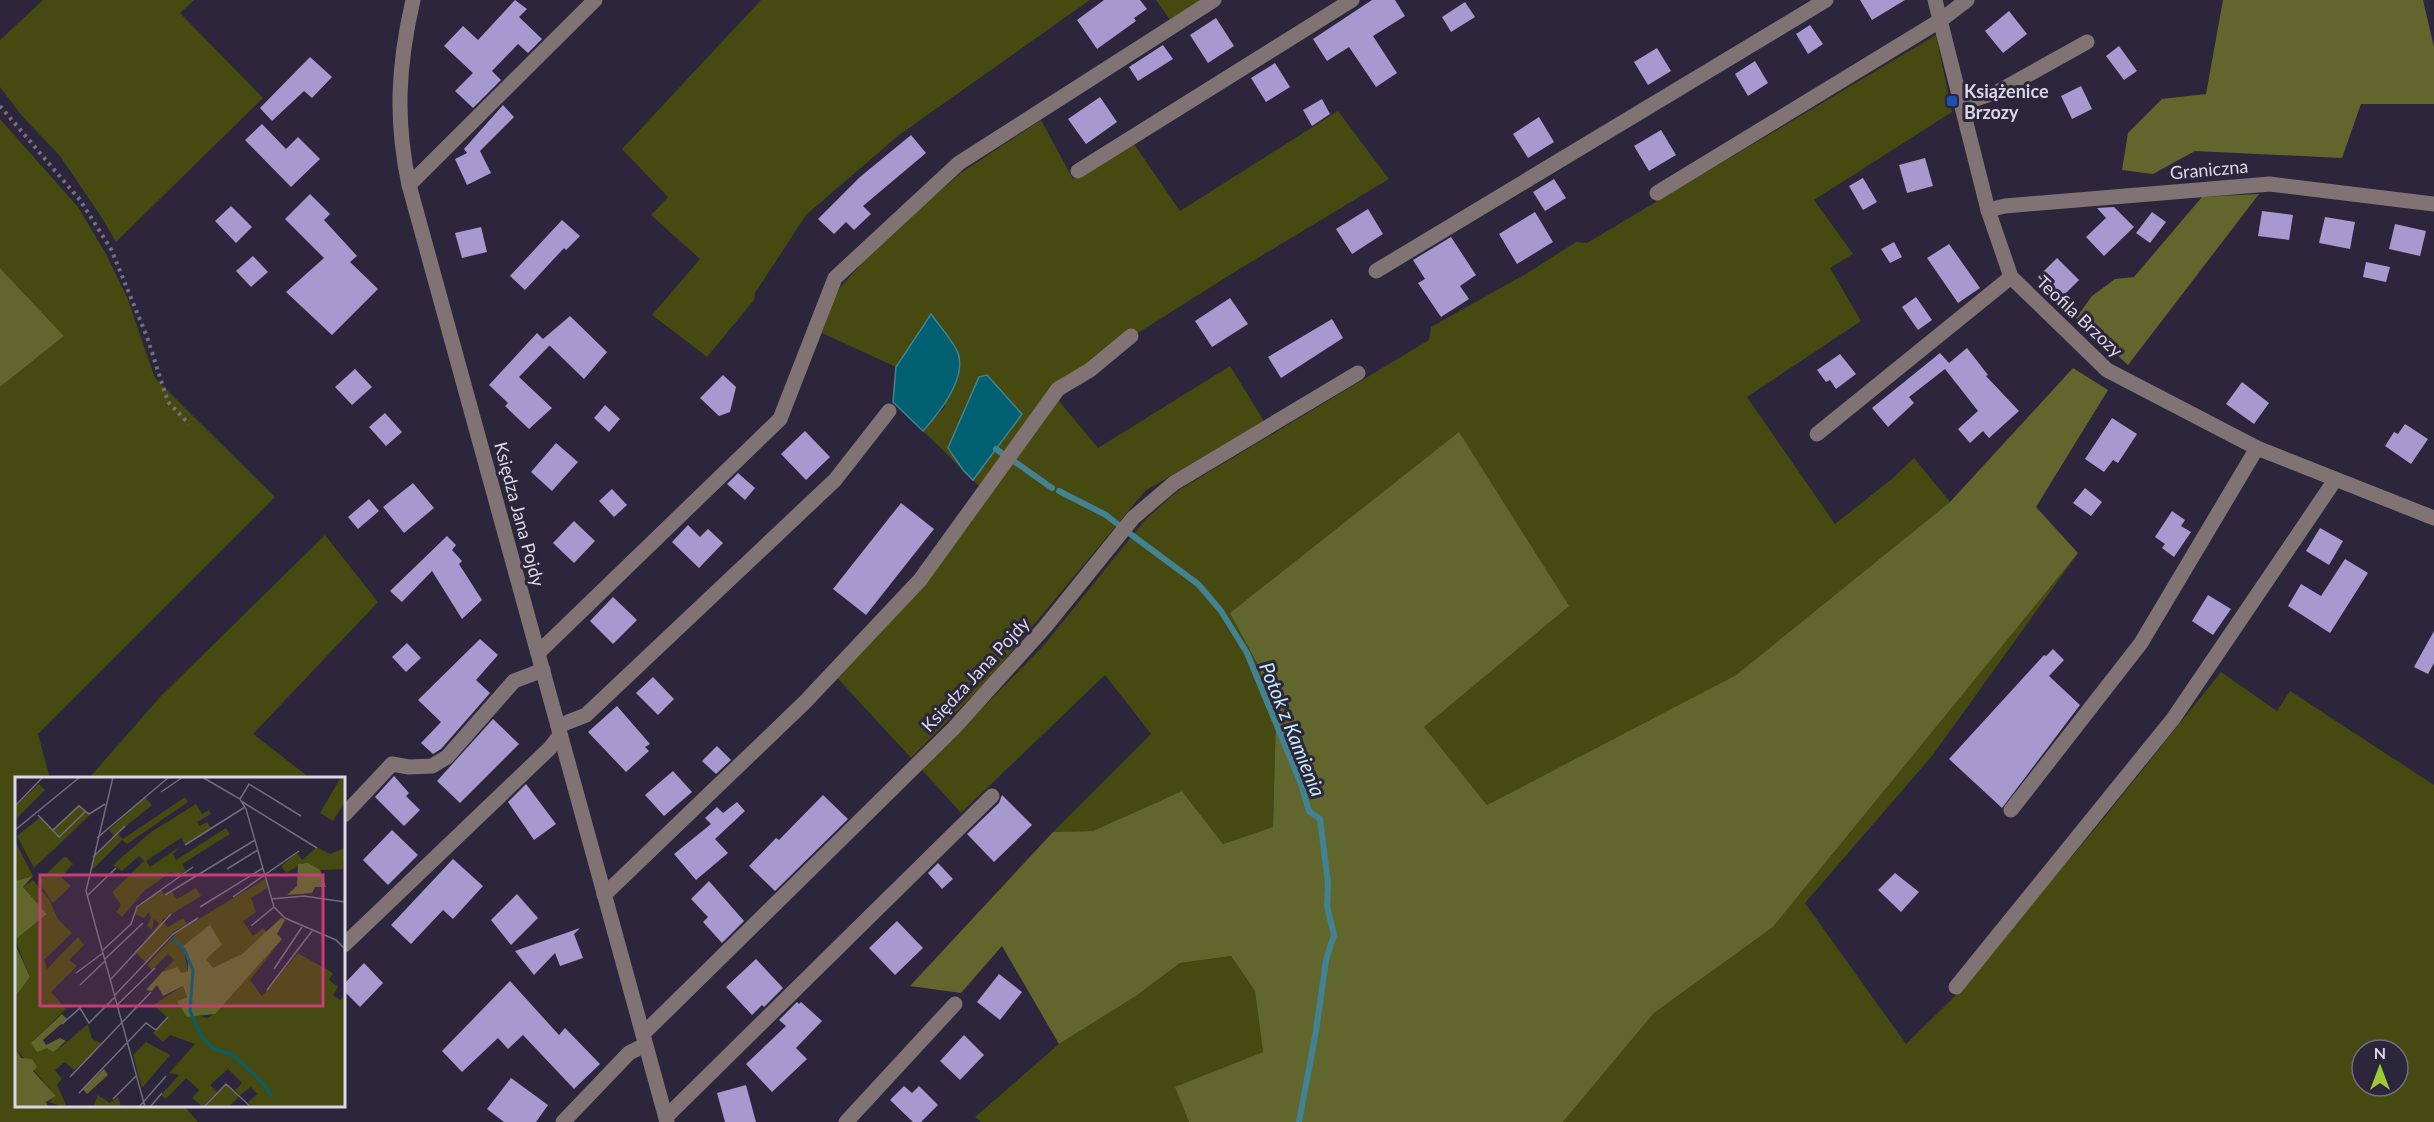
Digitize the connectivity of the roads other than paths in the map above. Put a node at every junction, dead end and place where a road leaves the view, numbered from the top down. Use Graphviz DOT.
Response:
graph roads {
  1 [pos="413,0"];
  2 [pos="595,0"];
  3 [pos="1214,0"];
  4 [pos="1353,0"];
  5 [pos="1826,0"];
  6 [pos="1935,0"];
  7 [pos="1967,0"];
  8 [pos="1941,20"];
  9 [pos="2087,42"];
  10 [pos="1962,104"];
  11 [pos="1078,171"];
  12 [pos="409,184"];
  13 [pos="1657,193"];
  14 [pos="2434,204"];
  15 [pos="1988,210"];
  16 [pos="1376,271"];
  17 [pos="2011,277"];
  18 [pos="1131,336"];
  19 [pos="1358,373"];
  20 [pos="889,411"];
  21 [pos="1816,435"];
  22 [pos="2257,448"];
  23 [pos="2335,480"];
  24 [pos="2434,518"];
  25 [pos="538,653"];
  26 [pos="543,670"];
  27 [pos="559,730"];
  28 [pos="992,795"];
  29 [pos="2011,810"];
  30 [pos="345,814"];
  31 [pos="604,895"];
  32 [pos="345,944"];
  33 [pos="1956,987"];
  34 [pos="955,1004"];
  35 [pos="644,1040"];
  36 [pos="666,1120"];
  37 [pos="563,1122"];
  38 [pos="846,1122"];
  1 -- 12 [label="street, Księdza Jana Pojdy"];
  2 -- 12 [label="street"];
  3 -- 25 [label="street"];
  4 -- 11 [label="street"];
  5 -- 16 [label="street"];
  6 -- 8 [label="street, Teofila Brzozy"];
  7 -- 8 [label="street"];
  8 -- 10 [label="street, Teofila Brzozy"];
  8 -- 13 [label="street"];
  9 -- 10 [label="street"];
  10 -- 15 [label="street, Teofila Brzozy"];
  12 -- 25 [label="street, Księdza Jana Pojdy"];
  14 -- 15 [label="street, Graniczna"];
  15 -- 17 [label="street, Teofila Brzozy"];
  17 -- 21 [label="street"];
  17 -- 22 [label="street, Teofila Brzozy"];
  18 -- 31 [label="street"];
  19 -- 35 [label="street, Księdza Jana Pojdy"];
  20 -- 27 [label="street"];
  22 -- 23 [label="street, Teofila Brzozy"];
  22 -- 29 [label="street"];
  23 -- 24 [label="street, Teofila Brzozy"];
  23 -- 33 [label="street"];
  25 -- 26 [label="street, Księdza Jana Pojdy"];
  26 -- 27 [label="street, Księdza Jana Pojdy"];
  26 -- 30 [label="street"];
  27 -- 31 [label="street, Księdza Jana Pojdy"];
  27 -- 32 [label="street"];
  28 -- 36 [label="street"];
  31 -- 35 [label="street, Księdza Jana Pojdy"];
  34 -- 38 [label="street"];
  35 -- 36 [label="street, Księdza Jana Pojdy"];
  35 -- 37 [label="street"];
}
